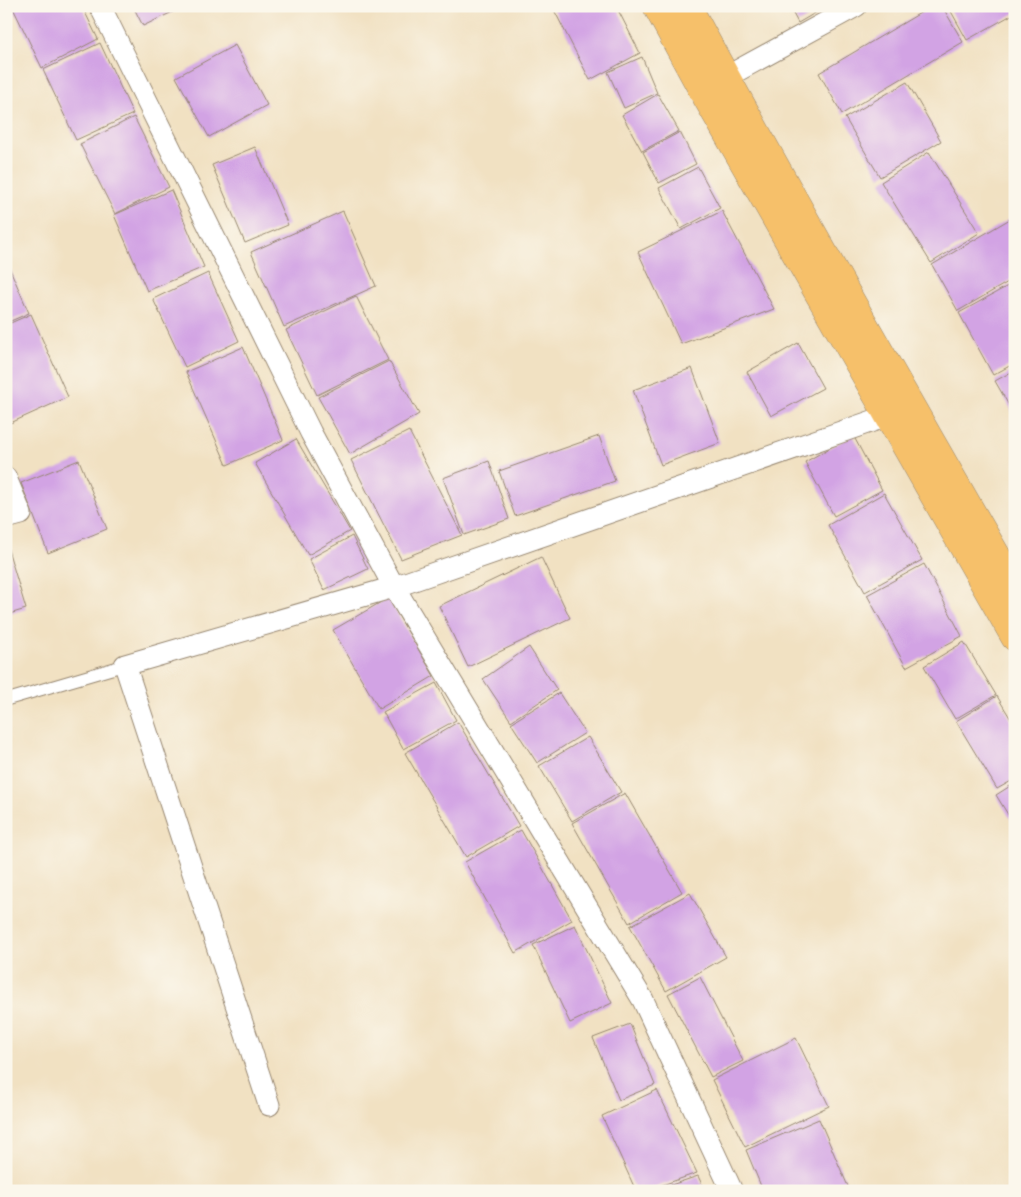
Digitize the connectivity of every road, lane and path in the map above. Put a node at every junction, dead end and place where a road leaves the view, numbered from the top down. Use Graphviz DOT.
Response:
graph roads {
  1 [pos="100,6"];
  2 [pos="657,6"];
  3 [pos="688,6"];
  4 [pos="856,6"];
  5 [pos="726,77"];
  6 [pos="890,415"];
  7 [pos="6,478"];
  8 [pos="6,518"];
  9 [pos="394,587"];
  10 [pos="1015,588"];
  11 [pos="1015,637"];
  12 [pos="125,666"];
  13 [pos="6,700"];
  14 [pos="269,1105"];
  15 [pos="732,1191"];
  1 -- 9 [label="street"];
  2 -- 6 [label="main road"];
  3 -- 5 [label="main road"];
  4 -- 5 [label="street"];
  5 -- 10 [label="main road"];
  6 -- 9 [label="street"];
  6 -- 11 [label="main road"];
  7 -- 8 [label="street"];
  9 -- 12 [label="street"];
  9 -- 15 [label="street"];
  12 -- 13 [label="lane"];
  12 -- 14 [label="street"];
}
